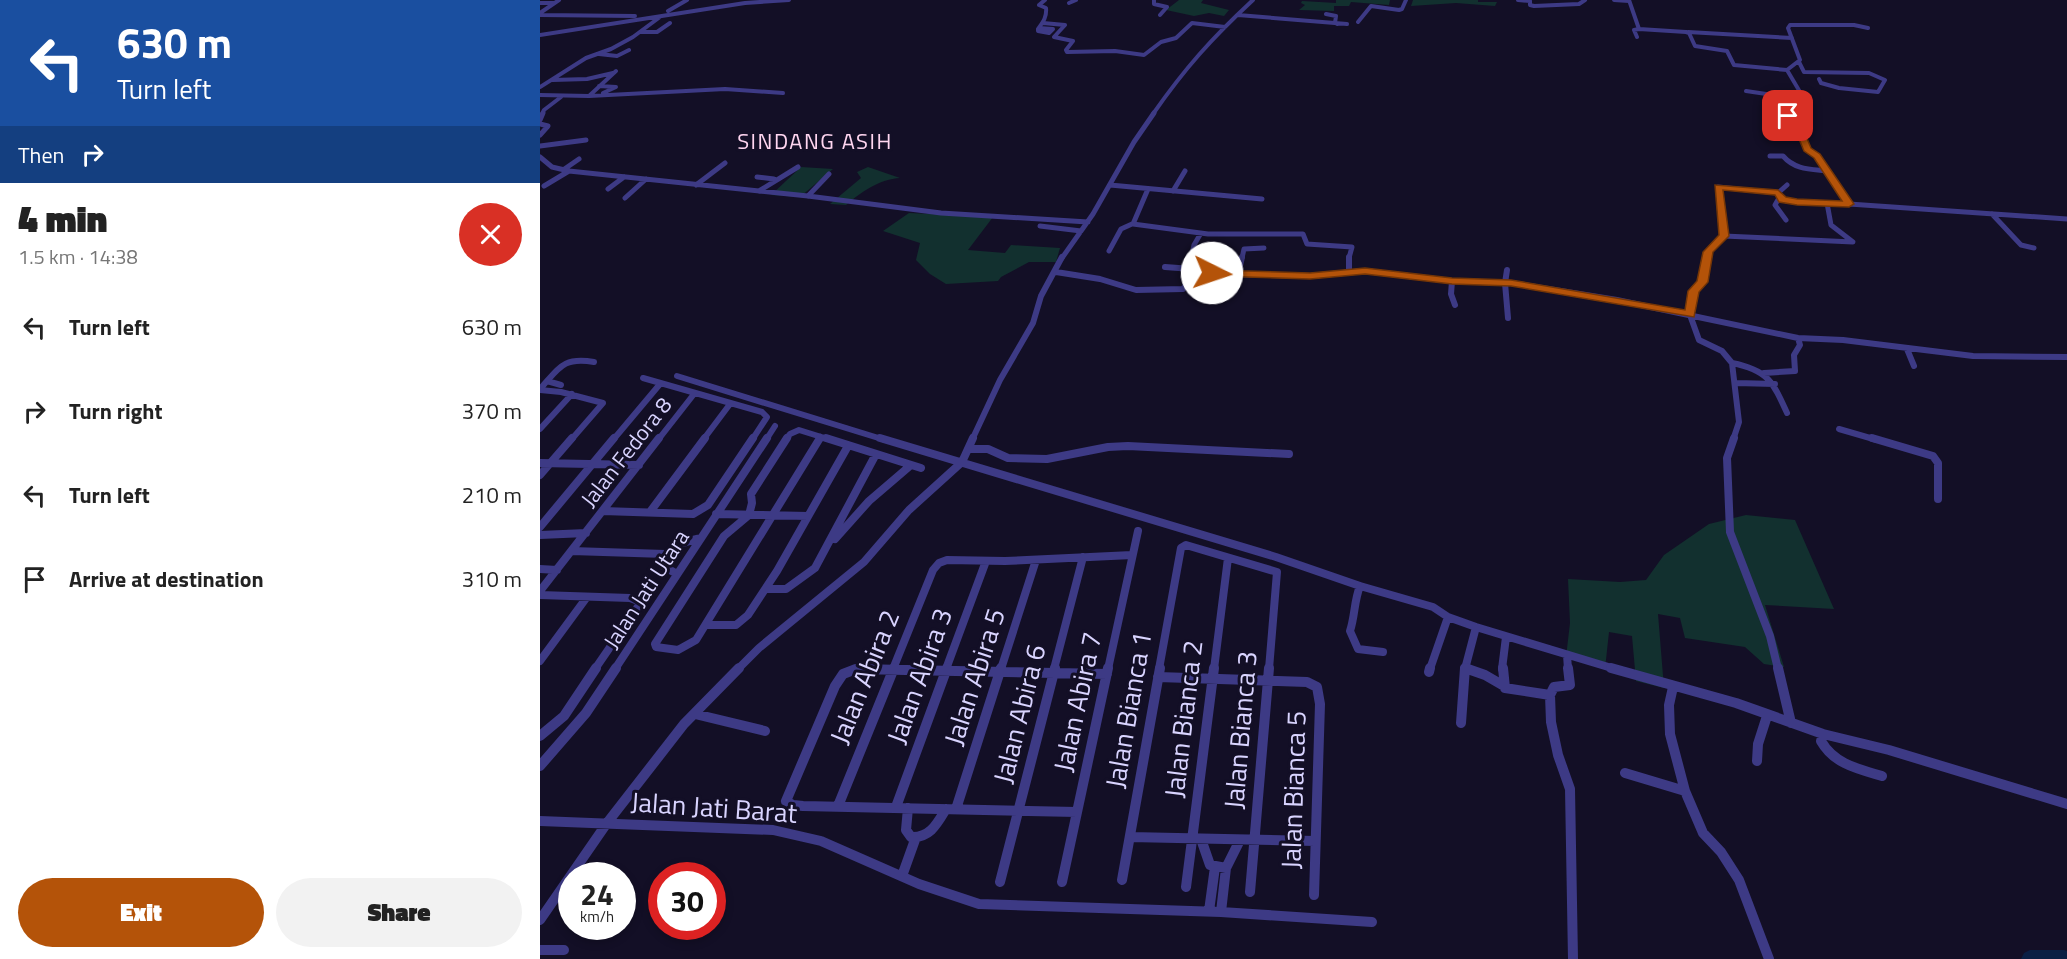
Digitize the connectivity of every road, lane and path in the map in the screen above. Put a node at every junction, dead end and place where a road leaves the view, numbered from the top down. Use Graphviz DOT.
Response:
graph roads {
  1 [pos="687,0"];
  2 [pos="789,0"];
  3 [pos="1045,0"];
  4 [pos="1076,0"];
  5 [pos="1154,0"];
  6 [pos="1253,0"];
  7 [pos="1406,0"];
  8 [pos="1518,0"];
  9 [pos="1586,0"];
  10 [pos="1614,0"];
  11 [pos="557,1"];
  12 [pos="1629,1"];
  13 [pos="540,3"];
  14 [pos="1069,3"];
  15 [pos="673,12"];
  16 [pos="1326,14"];
  17 [pos="1160,15"];
  18 [pos="1238,15"];
  19 [pos="540,16"];
  20 [pos="635,16"];
  21 [pos="662,16"];
  22 [pos="1046,17"];
  23 [pos="1062,19"];
  24 [pos="1358,22"];
  25 [pos="670,23"];
  26 [pos="1043,23"];
  27 [pos="1337,24"];
  28 [pos="1347,24"];
  29 [pos="570,27"];
  30 [pos="1225,27"];
  31 [pos="1040,28"];
  32 [pos="1868,28"];
  33 [pos="1639,29"];
  34 [pos="640,32"];
  35 [pos="1688,32"];
  36 [pos="540,33"];
  37 [pos="1637,37"];
  38 [pos="1792,38"];
  39 [pos="629,50"];
  40 [pos="595,54"];
  41 [pos="1799,62"];
  42 [pos="1787,70"];
  43 [pos="1819,79"];
  44 [pos="550,81"];
  45 [pos="599,86"];
  46 [pos="540,87"];
  47 [pos="1746,91"];
  48 [pos="783,93"];
  49 [pos="540,95"];
  50 [pos="1799,95"];
  51 [pos="589,96"];
  52 [pos="601,96"];
  53 [pos="561,97"];
  54 [pos="540,122"];
  55 [pos="540,135"];
  56 [pos="586,140"];
  57 [pos="540,146"];
  58 [pos="1770,156"];
  59 [pos="540,158"];
  60 [pos="579,159"];
  61 [pos="548,164"];
  62 [pos="725,164"];
  63 [pos="798,167"];
  64 [pos="540,169"];
  65 [pos="566,170"];
  66 [pos="1185,171"];
  67 [pos="1828,171"];
  68 [pos="829,174"];
  69 [pos="624,177"];
  70 [pos="756,177"];
  71 [pos="646,179"];
  72 [pos="774,179"];
  73 [pos="696,185"];
  74 [pos="1110,185"];
  75 [pos="1787,185"];
  76 [pos="544,186"];
  77 [pos="609,189"];
  78 [pos="1148,189"];
  79 [pos="759,191"];
  80 [pos="1173,191"];
  81 [pos="1779,195"];
  82 [pos="808,196"];
  83 [pos="624,198"];
  84 [pos="1262,199"];
  85 [pos="1827,204"];
  86 [pos="1849,204"];
  87 [pos="1992,214"];
  88 [pos="2067,219"];
  89 [pos="1786,220"];
  90 [pos="1088,222"];
  91 [pos="1132,224"];
  92 [pos="1040,226"];
  93 [pos="1081,231"];
  94 [pos="1201,233"];
  95 [pos="1265,236"];
  96 [pos="1724,236"];
  97 [pos="2034,248"];
  98 [pos="1109,251"];
  99 [pos="1165,267"];
  100 [pos="1507,270"];
  101 [pos="1195,271"];
  102 [pos="1056,272"];
  103 [pos="1349,272"];
  104 [pos="1238,274"];
  105 [pos="1452,281"];
  106 [pos="1506,283"];
  107 [pos="1605,298"];
  108 [pos="1455,304"];
  109 [pos="1603,305"];
  110 [pos="1690,315"];
  111 [pos="1508,318"];
  112 [pos="1798,338"];
  113 [pos="1907,349"];
  114 [pos="2067,357"];
  115 [pos="594,362"];
  116 [pos="1732,363"];
  117 [pos="1914,366"];
  118 [pos="1764,373"];
  119 [pos="677,376"];
  120 [pos="643,378"];
  121 [pos="547,381"];
  122 [pos="1736,383"];
  123 [pos="660,384"];
  124 [pos="1774,384"];
  125 [pos="561,385"];
  126 [pos="540,390"];
  127 [pos="572,394"];
  128 [pos="694,394"];
  129 [pos="730,404"];
  130 [pos="1787,413"];
  131 [pos="775,426"];
  132 [pos="540,429"];
  133 [pos="1839,429"];
  134 [pos="821,437"];
  135 [pos="848,446"];
  136 [pos="968,448"];
  137 [pos="876,454"];
  138 [pos="1289,454"];
  139 [pos="962,462"];
  140 [pos="540,463"];
  141 [pos="550,464"];
  142 [pos="592,464"];
  143 [pos="639,465"];
  144 [pos="911,465"];
  145 [pos="921,468"];
  146 [pos="540,475"];
  147 [pos="1938,499"];
  148 [pos="603,511"];
  149 [pos="650,512"];
  150 [pos="716,514"];
  151 [pos="749,515"];
  152 [pos="773,516"];
  153 [pos="808,516"];
  154 [pos="540,527"];
  155 [pos="1138,531"];
  156 [pos="586,533"];
  157 [pos="540,535"];
  158 [pos="701,538"];
  159 [pos="826,549"];
  160 [pos="572,551"];
  161 [pos="666,554"];
  162 [pos="1132,555"];
  163 [pos="1083,558"];
  164 [pos="1228,558"];
  165 [pos="1036,560"];
  166 [pos="986,561"];
  167 [pos="540,569"];
  168 [pos="557,570"];
  169 [pos="677,574"];
  170 [pos="1360,586"];
  171 [pos="766,589"];
  172 [pos="540,593"];
  173 [pos="587,597"];
  174 [pos="1448,617"];
  175 [pos="707,625"];
  176 [pos="1476,627"];
  177 [pos="1506,637"];
  178 [pos="1383,652"];
  179 [pos="1567,655"];
  180 [pos="540,662"];
  181 [pos="1465,668"];
  182 [pos="893,669"];
  183 [pos="946,670"];
  184 [pos="1000,671"];
  185 [pos="1053,672"];
  186 [pos="1429,672"];
  187 [pos="1107,674"];
  188 [pos="1158,677"];
  189 [pos="1212,679"];
  190 [pos="1268,681"];
  191 [pos="1504,686"];
  192 [pos="1673,687"];
  193 [pos="1550,696"];
  194 [pos="695,714"];
  195 [pos="1767,716"];
  196 [pos="1461,723"];
  197 [pos="1791,723"];
  198 [pos="765,731"];
  199 [pos="543,734"];
  200 [pos="1823,734"];
  201 [pos="1757,761"];
  202 [pos="540,766"];
  203 [pos="1625,773"];
  204 [pos="1882,776"];
  205 [pos="1685,791"];
  206 [pos="2067,804"];
  207 [pos="838,806"];
  208 [pos="896,807"];
  209 [pos="908,808"];
  210 [pos="951,809"];
  211 [pos="1018,810"];
  212 [pos="1077,812"];
  213 [pos="540,821"];
  214 [pos="607,823"];
  215 [pos="916,837"];
  216 [pos="1130,837"];
  217 [pos="1196,839"];
  218 [pos="1240,840"];
  219 [pos="1254,840"];
  220 [pos="1315,842"];
  221 [pos="1220,868"];
  222 [pos="902,876"];
  223 [pos="1122,880"];
  224 [pos="1000,882"];
  225 [pos="1062,882"];
  226 [pos="1186,887"];
  227 [pos="1250,892"];
  228 [pos="1314,895"];
  229 [pos="1215,912"];
  230 [pos="540,920"];
  231 [pos="1372,922"];
  232 [pos="540,950"];
  233 [pos="564,950"];
  234 [pos="1573,959"];
  235 [pos="1770,959"];
  1 -- 15 [label="street"];
  2 -- 15 [label="street"];
  3 -- 22 [label="street"];
  4 -- 14 [label="street"];
  5 -- 17 [label="street"];
  6 -- 18 [label="street"];
  7 -- 24 [label="street"];
  8 -- 9 [label="street"];
  10 -- 12 [label="street"];
  11 -- 13 [label="street"];
  11 -- 19 [label="street"];
  12 -- 33 [label="street"];
  15 -- 20 [label="street"];
  15 -- 21 [label="street"];
  16 -- 27 [label="street"];
  18 -- 27 [label="street"];
  18 -- 30 [label="street"];
  19 -- 20 [label="street"];
  20 -- 29 [label="street"];
  21 -- 29 [label="street"];
  21 -- 34 [label="street"];
  22 -- 23 [label="street"];
  22 -- 26 [label="street"];
  25 -- 34 [label="street"];
  26 -- 30 [label="street"];
  26 -- 31 [label="street"];
  27 -- 28 [label="street"];
  29 -- 36 [label="street"];
  30 -- 74 [label="street"];
  32 -- 38 [label="street"];
  33 -- 35 [label="street"];
  33 -- 37 [label="street"];
  34 -- 40 [label="street"];
  35 -- 38 [label="street"];
  35 -- 42 [label="street"];
  38 -- 41 [label="street"];
  39 -- 40 [label="street"];
  40 -- 44 [label="street"];
  41 -- 42 [label="street"];
  41 -- 43 [label="street"];
  42 -- 50 [label="street"];
  44 -- 45 [label="street"];
  44 -- 46 [label="street"];
  45 -- 51 [label="street"];
  45 -- 52 [label="street"];
  47 -- 50 [label="street"];
  48 -- 52 [label="street"];
  49 -- 53 [label="street"];
  50 -- 67 [label="street"];
  51 -- 52 [label="street"];
  51 -- 53 [label="street"];
  53 -- 54 [label="street"];
  54 -- 55 [label="street"];
  56 -- 57 [label="street"];
  58 -- 67 [label="street"];
  59 -- 61 [label="street"];
  60 -- 65 [label="street"];
  61 -- 64 [label="street"];
  61 -- 65 [label="street"];
  62 -- 73 [label="street"];
  63 -- 72 [label="street"];
  65 -- 69 [label="street"];
  65 -- 76 [label="street"];
  66 -- 80 [label="street"];
  67 -- 86 [label="street"];
  68 -- 82 [label="street"];
  69 -- 71 [label="street"];
  69 -- 77 [label="street"];
  70 -- 72 [label="street"];
  71 -- 73 [label="street"];
  71 -- 83 [label="street"];
  72 -- 79 [label="street"];
  73 -- 79 [label="street"];
  74 -- 78 [label="street"];
  74 -- 90 [label="street"];
  75 -- 81 [label="street"];
  78 -- 80 [label="street"];
  78 -- 91 [label="street"];
  79 -- 82 [label="street"];
  80 -- 84 [label="street"];
  81 -- 85 [label="street"];
  81 -- 89 [label="street"];
  81 -- 96 [label="street"];
  82 -- 90 [label="street"];
  85 -- 86 [label="street"];
  85 -- 96 [label="street"];
  86 -- 87 [label="street"];
  87 -- 88 [label="street"];
  87 -- 97 [label="street"];
  90 -- 93 [label="street"];
  91 -- 94 [label="street"];
  91 -- 98 [label="street"];
  92 -- 93 [label="street"];
  93 -- 102 [label="street"];
  94 -- 95 [label="street"];
  94 -- 101 [label="street"];
  95 -- 103 [label="street"];
  95 -- 104 [label="street"];
  96 -- 110 [label="street"];
  99 -- 101 [label="street"];
  100 -- 106 [label="street"];
  101 -- 102 [label="street"];
  101 -- 104 [label="street"];
  102 -- 136 [label="street"];
  103 -- 104 [label="street"];
  103 -- 105 [label="street"];
  105 -- 106 [label="street"];
  105 -- 108 [label="street"];
  106 -- 107 [label="street"];
  106 -- 111 [label="street"];
  107 -- 109 [label="street"];
  107 -- 110 [label="street"];
  110 -- 112 [label="street"];
  110 -- 116 [label="street"];
  112 -- 113 [label="street"];
  112 -- 118 [label="street"];
  113 -- 114 [label="street"];
  113 -- 117 [label="street"];
  115 -- 121 [label="street"];
  116 -- 118 [label="street"];
  116 -- 122 [label="street"];
  118 -- 124 [label="street"];
  119 -- 139 [label="street"];
  120 -- 123 [label="street"];
  121 -- 125 [label="street"];
  121 -- 126 [label="street"];
  122 -- 124 [label="street"];
  122 -- 197 [label="street"];
  123 -- 128 [label="street"];
  123 -- 142 [label="street"];
  124 -- 130 [label="street"];
  126 -- 127 [label="street"];
  127 -- 132 [label="street"];
  127 -- 141 [label="street"];
  128 -- 129 [label="street"];
  128 -- 143 [label="street, Jalan Fedora 8"];
  129 -- 149 [label="street"];
  129 -- 149 [label="street"];
  131 -- 150 [label="street, Jalan Jati Utara"];
  133 -- 147 [label="street"];
  134 -- 135 [label="street"];
  134 -- 151 [label="street"];
  134 -- 152 [label="street"];
  135 -- 137 [label="street"];
  135 -- 153 [label="street"];
  136 -- 138 [label="street"];
  136 -- 139 [label="street"];
  137 -- 144 [label="street"];
  137 -- 159 [label="street"];
  139 -- 170 [label="street"];
  139 -- 194 [label="street"];
  140 -- 141 [label="street"];
  141 -- 142 [label="street"];
  141 -- 146 [label="street"];
  142 -- 143 [label="street"];
  142 -- 154 [label="street"];
  143 -- 148 [label="street, Jalan Fedora 8"];
  144 -- 145 [label="street"];
  144 -- 159 [label="street"];
  148 -- 149 [label="street"];
  148 -- 156 [label="street, Jalan Fedora 8"];
  150 -- 151 [label="street"];
  150 -- 158 [label="street, Jalan Jati Utara"];
  151 -- 152 [label="street"];
  151 -- 175 [label="street"];
  152 -- 153 [label="street"];
  152 -- 175 [label="street"];
  153 -- 171 [label="street"];
  155 -- 162 [label="street, Jalan Abira 7"];
  156 -- 157 [label="street"];
  156 -- 160 [label="street, Jalan Fedora 8"];
  158 -- 161 [label="street"];
  158 -- 169 [label="street, Jalan Jati Utara"];
  159 -- 171 [label="street"];
  160 -- 161 [label="street"];
  160 -- 168 [label="street, Jalan Fedora 8"];
  161 -- 169 [label="street"];
  162 -- 163 [label="street"];
  162 -- 187 [label="street, Jalan Abira 7"];
  163 -- 165 [label="street"];
  163 -- 185 [label="street, Jalan Abira 6"];
  164 -- 188 [label="street, Jalan Bianca 1"];
  164 -- 189 [label="street, Jalan Bianca 2"];
  164 -- 190 [label="street, Jalan Bianca 3"];
  165 -- 166 [label="street"];
  165 -- 184 [label="street, Jalan Abira 5"];
  166 -- 182 [label="street, Jalan Abira 2"];
  166 -- 183 [label="street, Jalan Abira 3"];
  167 -- 168 [label="street"];
  168 -- 172 [label="street, Jalan Fedora 8"];
  169 -- 202 [label="street, Jalan Jati Utara"];
  170 -- 174 [label="street"];
  170 -- 178 [label="street"];
  171 -- 175 [label="street"];
  172 -- 173 [label="street"];
  173 -- 180 [label="street"];
  173 -- 199 [label="street"];
  174 -- 176 [label="street"];
  174 -- 186 [label="street"];
  176 -- 177 [label="street"];
  176 -- 181 [label="street"];
  177 -- 179 [label="street"];
  177 -- 191 [label="street"];
  179 -- 192 [label="street"];
  179 -- 193 [label="street"];
  181 -- 191 [label="street"];
  181 -- 196 [label="street"];
  182 -- 183 [label="street"];
  182 -- 207 [label="street, Jalan Abira 2"];
  182 -- 207 [label="street"];
  183 -- 184 [label="street"];
  183 -- 208 [label="street, Jalan Abira 3"];
  184 -- 185 [label="street"];
  184 -- 210 [label="street, Jalan Abira 5"];
  185 -- 187 [label="street"];
  185 -- 211 [label="street, Jalan Abira 6"];
  187 -- 212 [label="street, Jalan Abira 7"];
  188 -- 189 [label="street"];
  188 -- 216 [label="street, Jalan Bianca 1"];
  189 -- 190 [label="street"];
  189 -- 217 [label="street, Jalan Bianca 2"];
  190 -- 219 [label="street, Jalan Bianca 3"];
  190 -- 220 [label="street, Jalan Bianca 5"];
  191 -- 193 [label="street"];
  192 -- 195 [label="street"];
  192 -- 205 [label="street"];
  193 -- 234 [label="street"];
  194 -- 198 [label="street"];
  194 -- 214 [label="street"];
  195 -- 197 [label="street"];
  195 -- 201 [label="street"];
  197 -- 200 [label="street"];
  200 -- 204 [label="street"];
  200 -- 206 [label="street"];
  203 -- 205 [label="street"];
  205 -- 235 [label="street"];
  207 -- 208 [label="street"];
  208 -- 209 [label="street"];
  209 -- 210 [label="street"];
  209 -- 215 [label="street"];
  210 -- 211 [label="street"];
  210 -- 215 [label="street, Jalan Abira 5"];
  211 -- 212 [label="street"];
  211 -- 224 [label="street, Jalan Abira 6"];
  212 -- 225 [label="street, Jalan Abira 7"];
  213 -- 214 [label="street, Jalan Jati Barat"];
  214 -- 222 [label="street, Jalan Jati Barat"];
  214 -- 230 [label="street"];
  215 -- 222 [label="street"];
  216 -- 217 [label="street"];
  216 -- 223 [label="street, Jalan Bianca 1"];
  217 -- 218 [label="street"];
  217 -- 221 [label="street"];
  217 -- 226 [label="street, Jalan Bianca 2"];
  218 -- 219 [label="street"];
  218 -- 221 [label="street"];
  219 -- 220 [label="street"];
  219 -- 227 [label="street, Jalan Bianca 3"];
  220 -- 228 [label="street, Jalan Bianca 5"];
  221 -- 229 [label="street"];
  222 -- 229 [label="street, Jalan Jati Barat"];
  229 -- 231 [label="street, Jalan Jati Barat"];
  232 -- 233 [label="street"];
}
